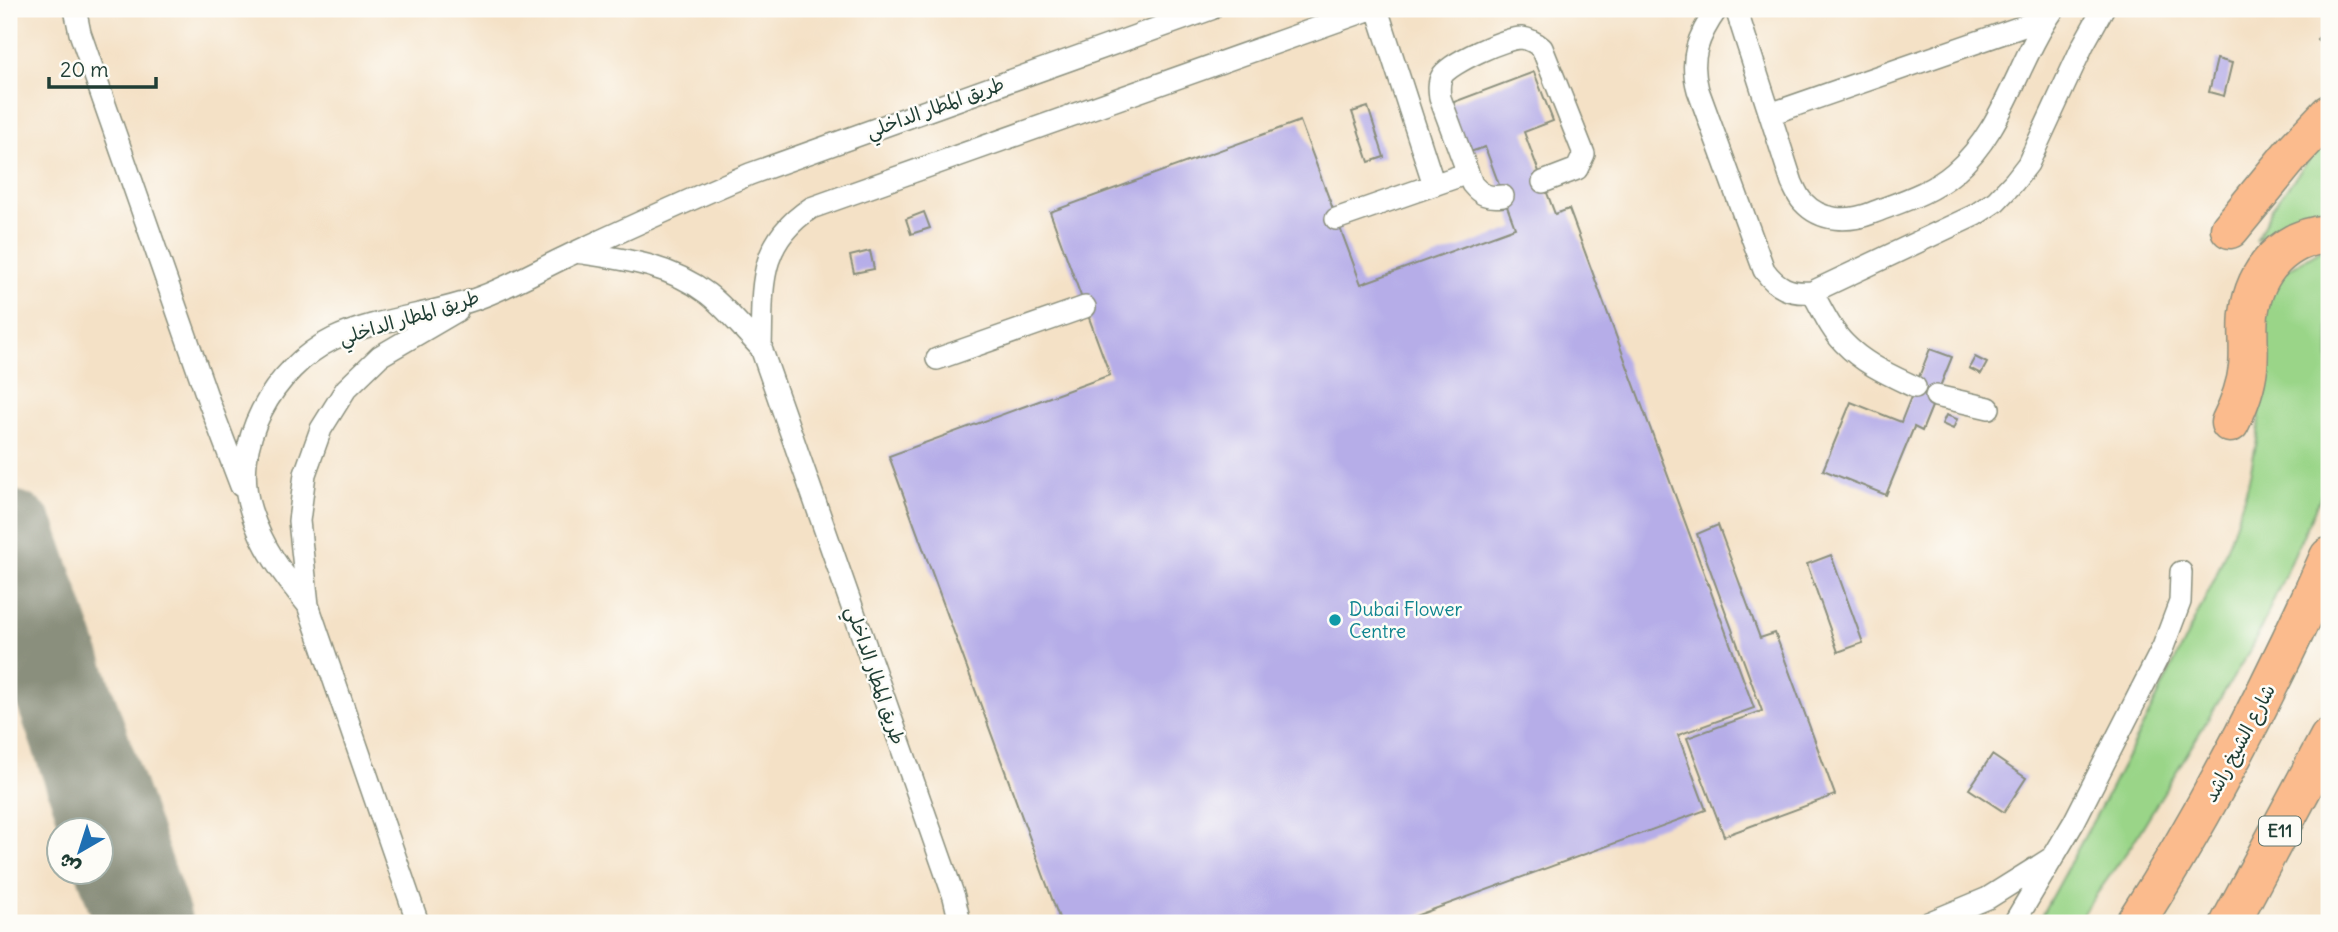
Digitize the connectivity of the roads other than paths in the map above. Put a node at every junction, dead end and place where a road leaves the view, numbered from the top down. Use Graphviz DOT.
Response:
graph roads {
  1 [pos="75,9"];
  2 [pos="1211,9"];
  3 [pos="1371,9"];
  4 [pos="1377,9"];
  5 [pos="1717,9"];
  6 [pos="1736,9"];
  7 [pos="2103,9"];
  8 [pos="2051,14"];
  9 [pos="1770,114"];
  10 [pos="2329,114"];
  11 [pos="1468,173"];
  12 [pos="1543,182"];
  13 [pos="1434,185"];
  14 [pos="1503,196"];
  15 [pos="1336,219"];
  16 [pos="2230,229"];
  17 [pos="2329,234"];
  18 [pos="576,252"];
  19 [pos="1812,292"];
  20 [pos="480,298"];
  21 [pos="1085,307"];
  22 [pos="761,348"];
  23 [pos="937,359"];
  24 [pos="1915,387"];
  25 [pos="1936,396"];
  26 [pos="1989,408"];
  27 [pos="2230,424"];
  28 [pos="250,508"];
  29 [pos="2329,556"];
  30 [pos="2181,572"];
  31 [pos="308,605"];
  32 [pos="2329,738"];
  33 [pos="2055,855"];
  34 [pos="418,923"];
  35 [pos="960,923"];
  36 [pos="1928,923"];
  37 [pos="2014,923"];
  38 [pos="2135,923"];
  39 [pos="2230,923"];
  1 -- 28 [label="lane"];
  2 -- 18 [label="lane, طريق المطار الداخلي"];
  3 -- 22 [label="lane"];
  4 -- 13 [label="lane"];
  5 -- 19 [label="lane"];
  6 -- 9 [label="lane"];
  7 -- 19 [label="lane"];
  8 -- 9 [label="lane"];
  8 -- 9 [label="lane"];
  10 -- 16 [label="main road"];
  11 -- 12 [label="lane"];
  11 -- 13 [label="lane"];
  11 -- 14 [label="lane"];
  13 -- 15 [label="lane"];
  17 -- 27 [label="main road"];
  18 -- 20 [label="lane, طريق المطار الداخلي"];
  18 -- 22 [label="lane"];
  19 -- 24 [label="lane"];
  20 -- 28 [label="lane, طريق المطار الداخلي"];
  20 -- 31 [label="lane"];
  21 -- 23 [label="lane"];
  22 -- 35 [label="lane, طريق المطار الداخلي"];
  25 -- 26 [label="lane"];
  28 -- 31 [label="lane, طريق المطار الداخلي"];
  29 -- 38 [label="main road, شارع الشيخ راشد"];
  30 -- 33 [label="lane"];
  31 -- 34 [label="lane, طريق المطار الداخلي"];
  32 -- 39 [label="main road, E11"];
  33 -- 36 [label="lane"];
  33 -- 37 [label="lane"];
}
